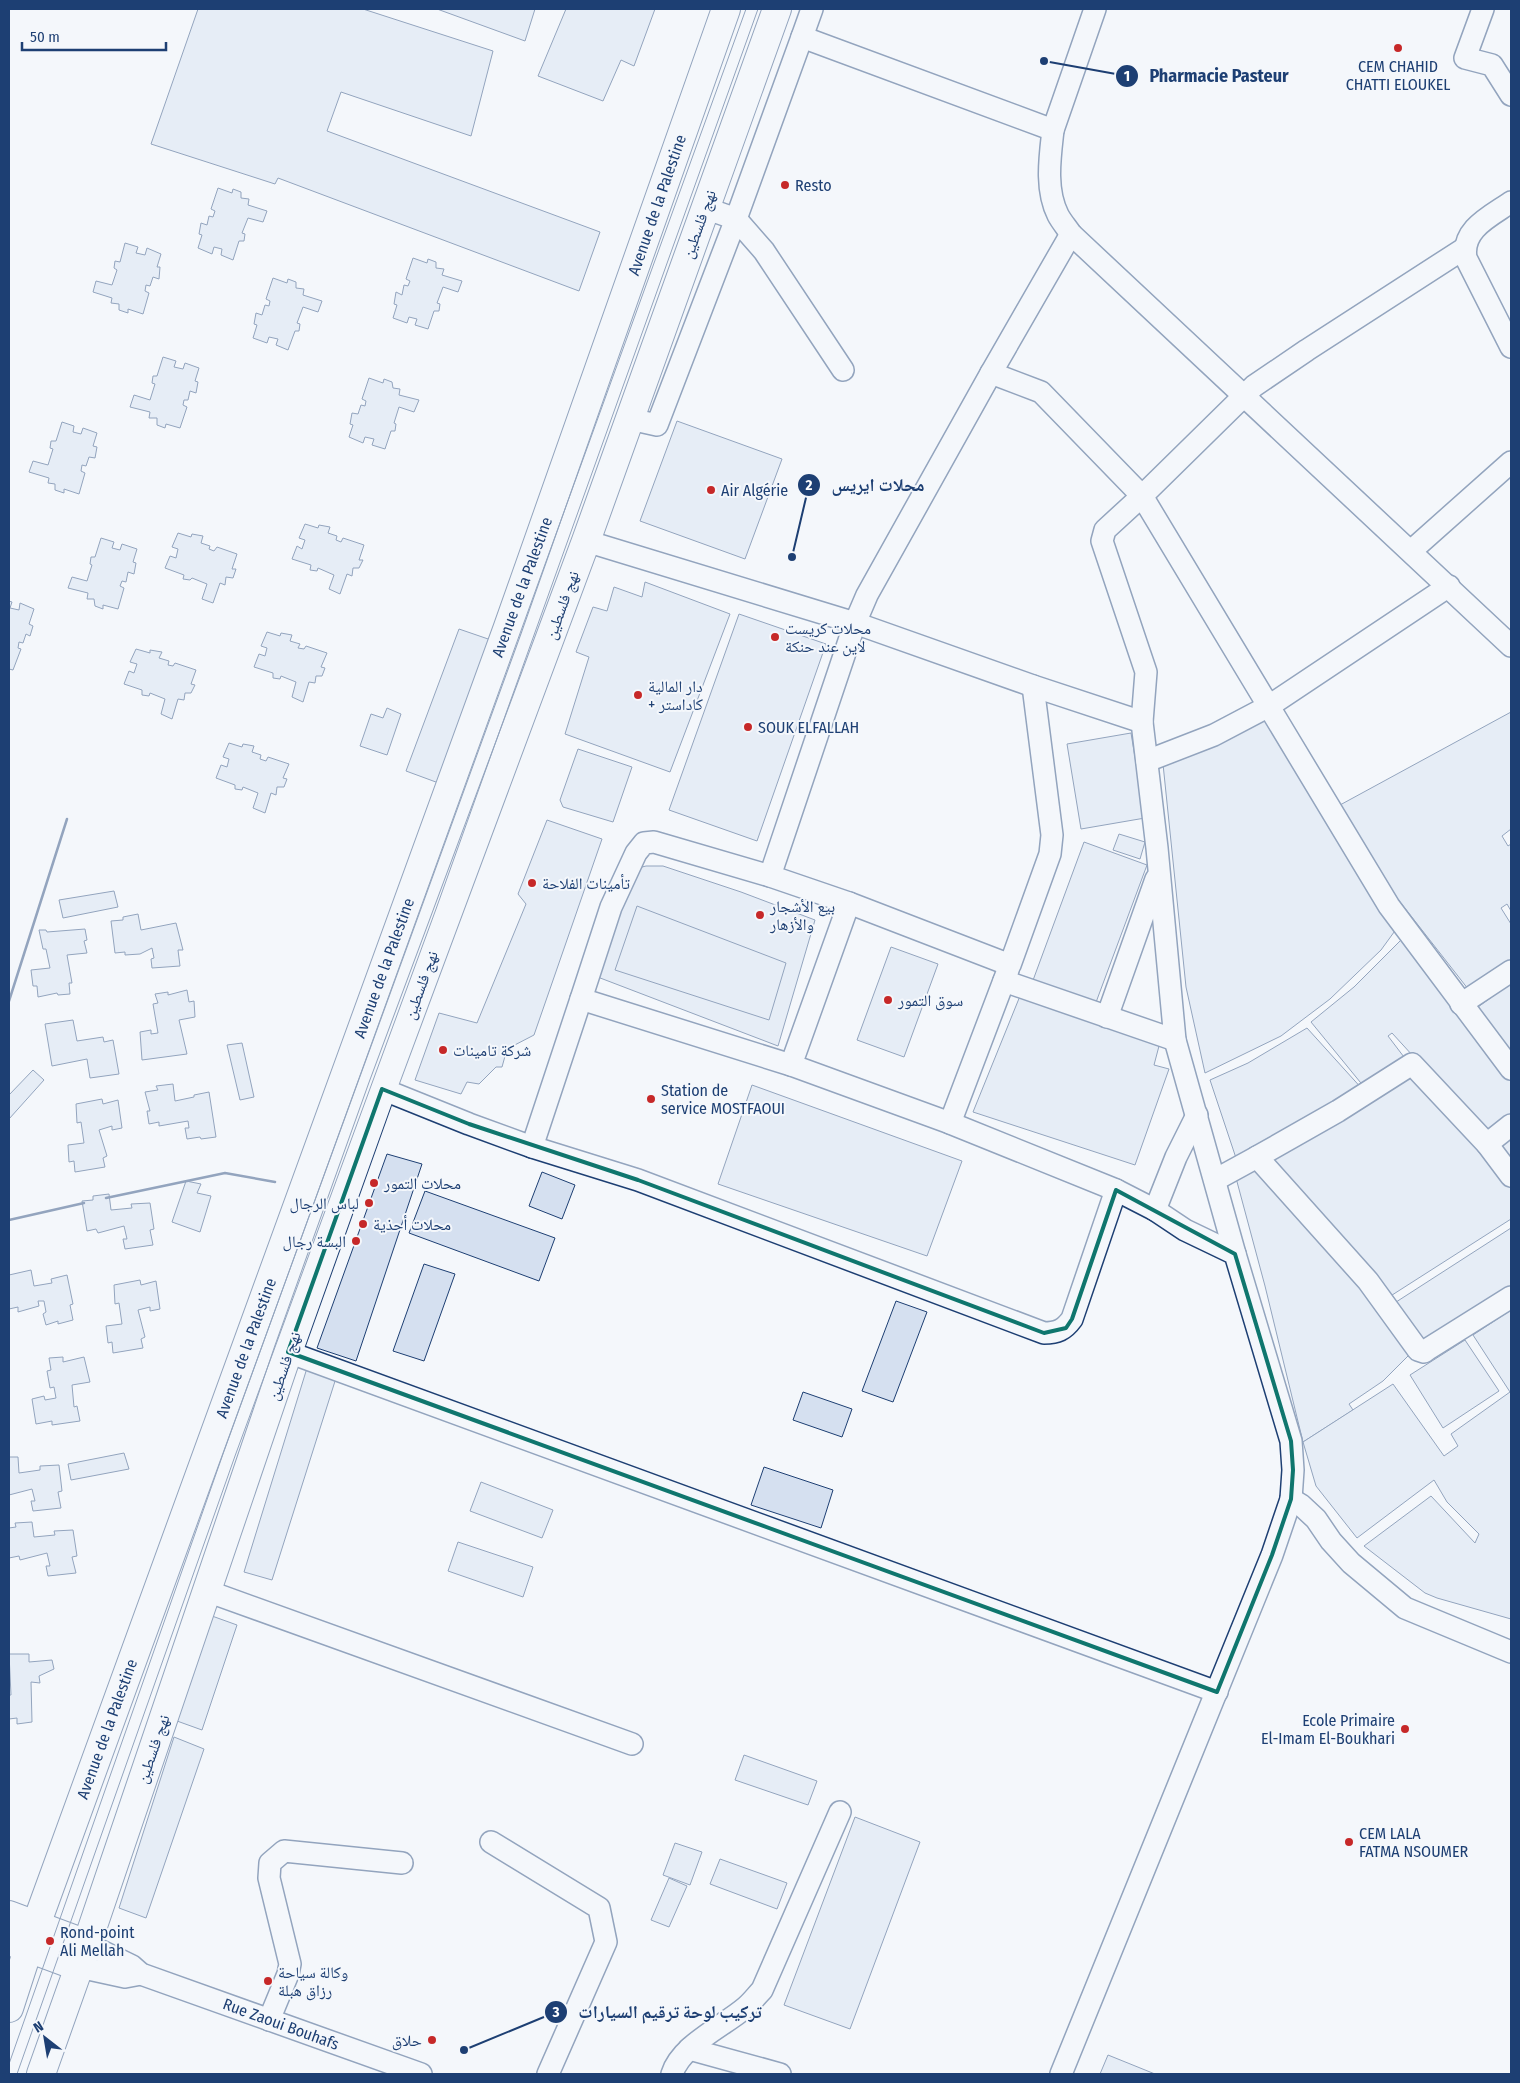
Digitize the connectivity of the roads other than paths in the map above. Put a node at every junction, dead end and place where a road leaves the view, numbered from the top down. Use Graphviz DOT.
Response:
graph roads {
  1 [pos="726,9"];
  2 [pos="777,9"];
  3 [pos="812,9"];
  4 [pos="1095,9"];
  5 [pos="1483,9"];
  6 [pos="802,37"];
  7 [pos="1511,95"];
  8 [pos="1053,130"];
  9 [pos="1511,202"];
  10 [pos="705,208"];
  11 [pos="736,219"];
  12 [pos="1071,234"];
  13 [pos="1465,248"];
  14 [pos="1511,348"];
  15 [pos="842,370"];
  16 [pos="991,373"];
  17 [pos="1244,398"];
  18 [pos="630,419"];
  19 [pos="1511,462"];
  20 [pos="1142,496"];
  21 [pos="586,541"];
  22 [pos="1411,551"];
  23 [pos="1449,586"];
  24 [pos="855,624"];
  25 [pos="1511,646"];
  26 [pos="1033,686"];
  27 [pos="1269,706"];
  28 [pos="1142,722"];
  29 [pos="1147,760"];
  30 [pos="1158,873"];
  31 [pos="770,876"];
  32 [pos="849,903"];
  33 [pos="1511,971"];
  34 [pos="1007,973"];
  35 [pos="581,999"];
  36 [pos="1461,1004"];
  37 [pos="1107,1017"];
  38 [pos="1175,1040"];
  39 [pos="791,1065"];
  40 [pos="1511,1069"];
  41 [pos="382,1089"];
  42 [pos="1196,1115"];
  43 [pos="950,1124"];
  44 [pos="1511,1125"];
  45 [pos="1486,1144"];
  46 [pos="532,1147"];
  47 [pos="1257,1157"];
  48 [pos="1511,1176"];
  49 [pos="1214,1180"];
  50 [pos="1116,1190"];
  51 [pos="1155,1210"];
  52 [pos="1235,1254"];
  53 [pos="1511,1297"];
  54 [pos="288,1352"];
  55 [pos="1291,1499"];
  56 [pos="207,1591"];
  57 [pos="1511,1652"];
  58 [pos="1217,1692"];
  59 [pos="632,1744"];
  60 [pos="840,1812"];
  61 [pos="491,1842"];
  62 [pos="402,1864"];
  63 [pos="9,1915"];
  64 [pos="24,1938"];
  65 [pos="83,1955"];
  66 [pos="9,2008"];
  67 [pos="269,2020"];
  68 [pos="689,2049"];
  69 [pos="41,2074"];
  70 [pos="421,2074"];
  71 [pos="548,2074"];
  72 [pos="672,2074"];
  73 [pos="780,2074"];
  74 [pos="1061,2074"];
  1 -- 64 [label="main road, Avenue de la Palestine"];
  2 -- 10 [label="main road, نهج فلسطين"];
  3 -- 6 [label="street"];
  4 -- 8 [label="street"];
  5 -- 7 [label="street"];
  6 -- 8 [label="street"];
  6 -- 11 [label="street"];
  8 -- 12 [label="street"];
  9 -- 13 [label="street"];
  10 -- 11 [label="street"];
  10 -- 18 [label="main road, نهج فلسطين"];
  11 -- 15 [label="street"];
  11 -- 18 [label="street"];
  12 -- 16 [label="street"];
  12 -- 17 [label="street"];
  13 -- 14 [label="street"];
  13 -- 17 [label="street"];
  16 -- 20 [label="street"];
  16 -- 24 [label="street"];
  17 -- 20 [label="street"];
  17 -- 22 [label="street"];
  18 -- 21 [label="main road, نهج فلسطين"];
  19 -- 22 [label="street"];
  20 -- 27 [label="street"];
  20 -- 28 [label="street"];
  21 -- 24 [label="street"];
  21 -- 41 [label="main road, نهج فلسطين"];
  22 -- 23 [label="street"];
  23 -- 25 [label="street"];
  23 -- 27 [label="street"];
  24 -- 26 [label="street"];
  24 -- 31 [label="street"];
  26 -- 28 [label="street"];
  26 -- 34 [label="street"];
  27 -- 29 [label="street"];
  27 -- 36 [label="street"];
  28 -- 29 [label="street"];
  29 -- 30 [label="street"];
  30 -- 37 [label="street"];
  30 -- 38 [label="street"];
  31 -- 32 [label="street"];
  31 -- 35 [label="street"];
  32 -- 34 [label="street"];
  32 -- 39 [label="street"];
  33 -- 36 [label="street"];
  34 -- 37 [label="street"];
  34 -- 43 [label="street"];
  35 -- 39 [label="street"];
  35 -- 46 [label="street"];
  36 -- 40 [label="street"];
  37 -- 38 [label="street"];
  38 -- 42 [label="street"];
  39 -- 43 [label="street"];
  41 -- 46 [label="street"];
  41 -- 54 [label="main road, نهج فلسطين"];
  42 -- 49 [label="street"];
  42 -- 51 [label="street"];
  43 -- 50 [label="street"];
  44 -- 45 [label="street"];
  45 -- 47 [label="street"];
  45 -- 48 [label="street"];
  46 -- 50 [label="street"];
  47 -- 49 [label="street"];
  47 -- 53 [label="street"];
  49 -- 52 [label="street"];
  50 -- 51 [label="street"];
  51 -- 52 [label="street"];
  52 -- 55 [label="street"];
  54 -- 56 [label="main road, نهج فلسطين"];
  54 -- 58 [label="street"];
  55 -- 57 [label="street"];
  55 -- 58 [label="street"];
  56 -- 59 [label="street"];
  56 -- 65 [label="main road, نهج فلسطين"];
  58 -- 74 [label="street"];
  60 -- 68 [label="street"];
  61 -- 71 [label="street"];
  62 -- 67 [label="street"];
  63 -- 64 [label="main road"];
  64 -- 65 [label="main road"];
  64 -- 66 [label="main road, Avenue de la Palestine"];
  65 -- 67 [label="street, Rue Zaoui Bouhafs"];
  65 -- 69 [label="main road, نهج فلسطين"];
  67 -- 70 [label="street, Rue Zaoui Bouhafs"];
  68 -- 72 [label="street"];
  68 -- 73 [label="street"];
}
